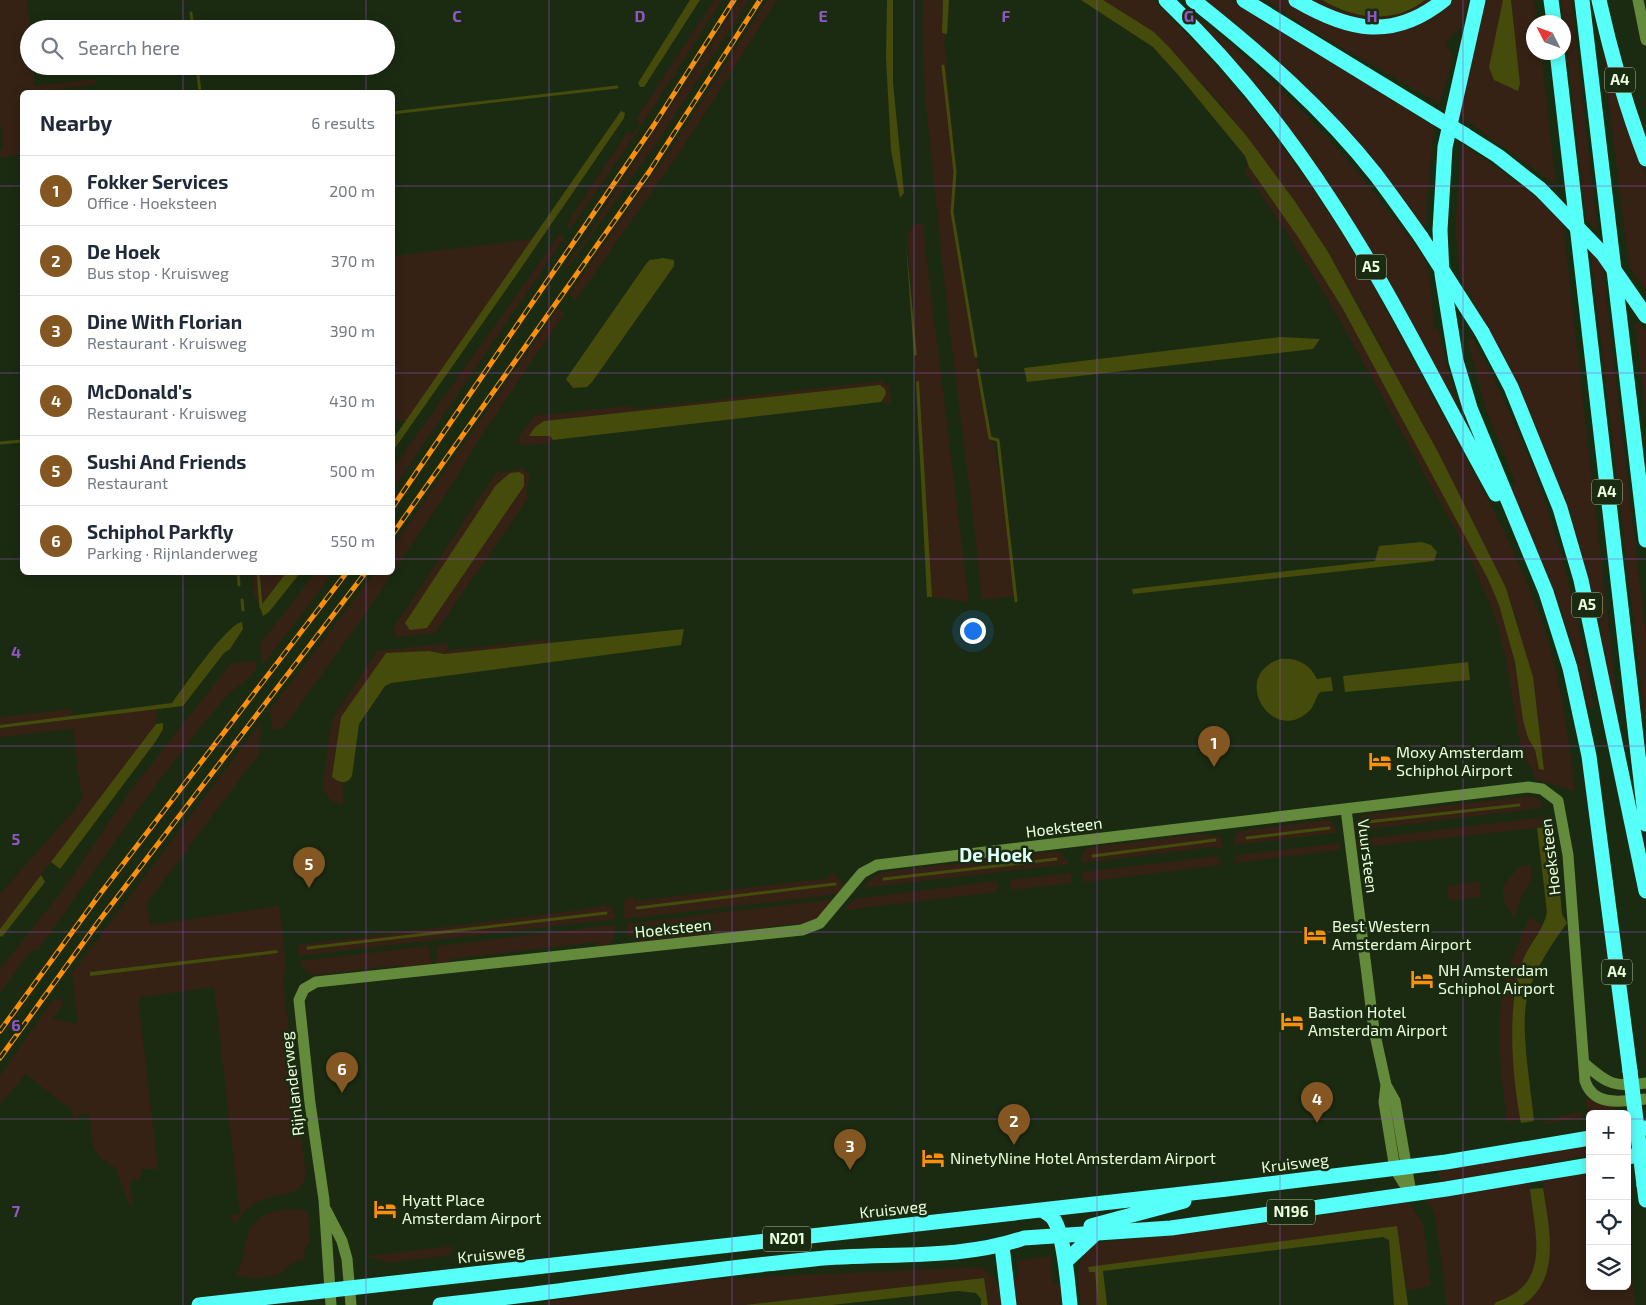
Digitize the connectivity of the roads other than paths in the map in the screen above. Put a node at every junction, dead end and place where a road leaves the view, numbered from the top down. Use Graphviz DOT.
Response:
graph roads {
  1 [pos="1166,0"];
  2 [pos="1193,0"];
  3 [pos="1244,0"];
  4 [pos="1296,0"];
  5 [pos="1444,0"];
  6 [pos="1478,0"];
  7 [pos="1551,0"];
  8 [pos="1582,0"];
  9 [pos="1599,0"];
  10 [pos="1638,0"];
  11 [pos="1553,15"];
  12 [pos="1646,40"];
  13 [pos="1558,60"];
  14 [pos="1646,158"];
  15 [pos="1646,316"];
  16 [pos="1646,540"];
  17 [pos="1534,563"];
  18 [pos="1346,808"];
  19 [pos="1646,824"];
  20 [pos="1646,891"];
  21 [pos="304,989"];
  22 [pos="1585,1064"];
  23 [pos="1646,1083"];
  24 [pos="1646,1099"];
  25 [pos="1646,1128"];
  26 [pos="1631,1130"];
  27 [pos="1586,1139"];
  28 [pos="1646,1154"];
  29 [pos="1631,1156"];
  30 [pos="1586,1166"];
  31 [pos="1401,1168"];
  32 [pos="1227,1189"];
  33 [pos="1645,1192"];
  34 [pos="1411,1194"];
  35 [pos="324,1207"];
  36 [pos="1042,1210"];
  37 [pos="1096,1233"];
  38 [pos="1060,1234"];
  39 [pos="1002,1246"];
  40 [pos="1066,1260"];
  41 [pos="349,1288"];
  42 [pos="330,1298"];
  43 [pos="199,1305"];
  44 [pos="351,1305"];
  45 [pos="440,1305"];
  46 [pos="1009,1305"];
  47 [pos="1070,1305"];
  1 -- 17 [label="highway, A5"];
  2 -- 20 [label="highway, A5, bridge"];
  3 -- 15 [label="highway, bridge"];
  4 -- 5 [label="highway"];
  6 -- 17 [label="highway, A4"];
  7 -- 11 [label="highway"];
  8 -- 16 [label="highway, A4"];
  9 -- 14 [label="highway, A4"];
  10 -- 12 [label="street"];
  13 -- 19 [label="highway, A4"];
  17 -- 33 [label="highway, A4, bridge"];
  18 -- 21 [label="street, Hoeksteen"];
  18 -- 22 [label="street, Hoeksteen"];
  18 -- 31 [label="street, Vuursteen"];
  21 -- 35 [label="street, Rijnlanderweg"];
  22 -- 23 [label="street"];
  22 -- 24 [label="street, Hoeksteen"];
  25 -- 26 [label="highway"];
  27 -- 31 [label="highway, Kruisweg / N196"];
  28 -- 29 [label="highway"];
  30 -- 34 [label="highway, N196"];
  31 -- 32 [label="highway, Kruisweg / N196"];
  31 -- 34 [label="street, Vuursteen"];
  32 -- 36 [label="highway, Kruisweg / N196"];
  32 -- 38 [label="highway, N196"];
  34 -- 37 [label="highway, N196"];
  35 -- 41 [label="street, Rijnlanderweg"];
  35 -- 42 [label="street, Rijnlanderweg"];
  36 -- 38 [label="highway"];
  36 -- 41 [label="highway, Kruisweg / N201"];
  37 -- 38 [label="highway, N196"];
  37 -- 40 [label="highway"];
  38 -- 39 [label="highway, N196"];
  38 -- 40 [label="highway"];
  39 -- 45 [label="highway, N201"];
  39 -- 46 [label="highway"];
  40 -- 47 [label="highway"];
  41 -- 42 [label="highway, Kruisweg / N201"];
  41 -- 44 [label="street, Rijnlanderweg"];
  42 -- 43 [label="highway, Kruisweg / N201"];
}
